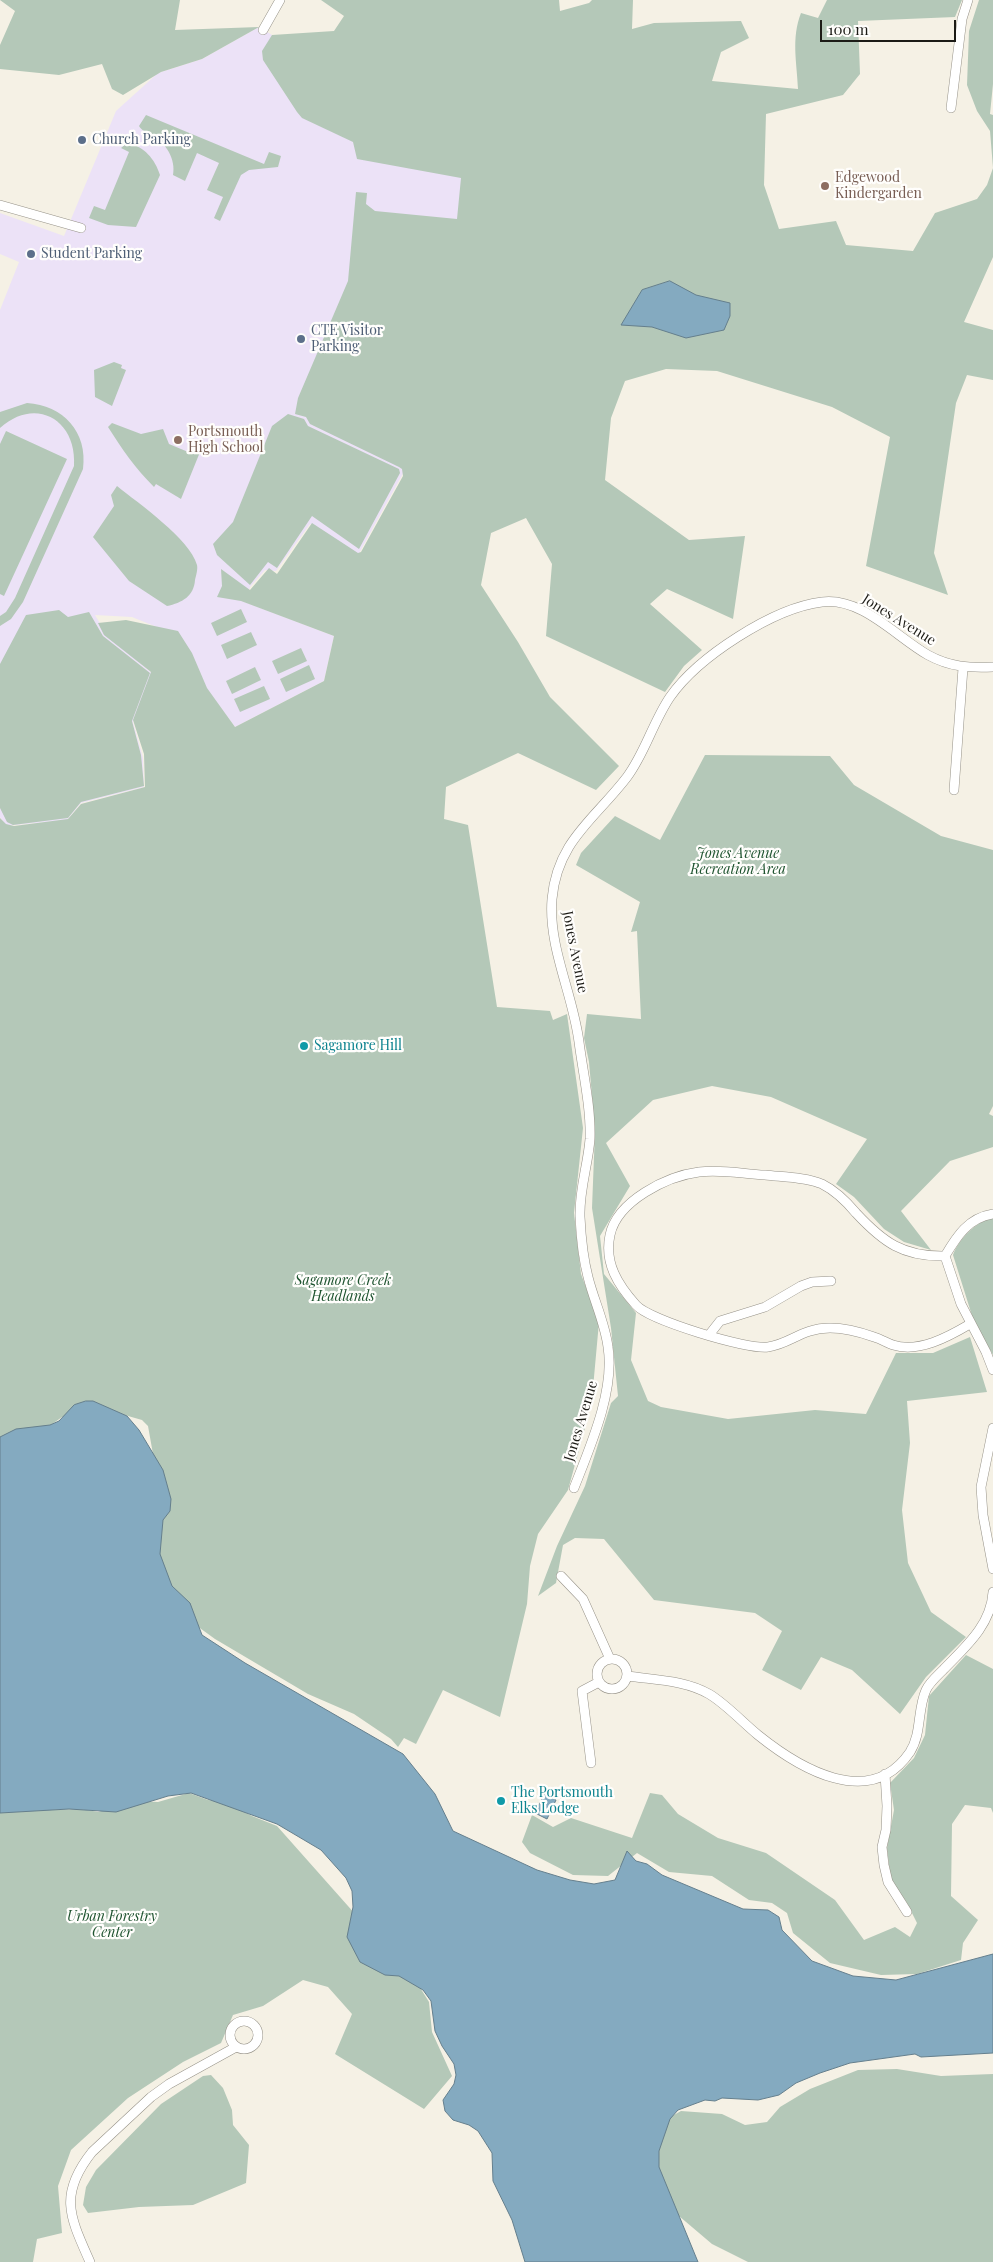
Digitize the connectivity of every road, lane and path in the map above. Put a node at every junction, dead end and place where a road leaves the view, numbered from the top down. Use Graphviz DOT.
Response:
graph roads {
  1 [pos="280,0"];
  2 [pos="968,0"];
  3 [pos="264,30"];
  4 [pos="951,108"];
  5 [pos="0,204"];
  6 [pos="80,228"];
  7 [pos="993,667"];
  8 [pos="963,668"];
  9 [pos="954,790"];
  10 [pos="993,1214"];
  11 [pos="944,1256"];
  12 [pos="831,1281"];
  13 [pos="970,1324"];
  14 [pos="709,1335"];
  15 [pos="993,1370"];
  16 [pos="993,1428"];
  17 [pos="574,1488"];
  18 [pos="993,1569"];
  19 [pos="561,1576"];
  20 [pos="993,1592"];
  21 [pos="989,1619"];
  22 [pos="610,1659"];
  23 [pos="628,1676"];
  24 [pos="599,1682"];
  25 [pos="591,1763"];
  26 [pos="885,1774"];
  27 [pos="906,1912"];
  28 [pos="236,2047"];
  29 [pos="90,2262"];
  1 -- 3 [label="street"];
  2 -- 4 [label="street"];
  5 -- 6 [label="street"];
  7 -- 8 [label="street, Jones Avenue"];
  8 -- 9 [label="street"];
  8 -- 17 [label="street, Jones Avenue"];
  10 -- 11 [label="street"];
  11 -- 13 [label="street"];
  11 -- 14 [label="street"];
  12 -- 14 [label="street"];
  13 -- 14 [label="street"];
  13 -- 15 [label="street"];
  16 -- 18 [label="street"];
  19 -- 22 [label="street"];
  20 -- 21 [label="street"];
  21 -- 26 [label="street"];
  22 -- 23 [label="street"];
  22 -- 24 [label="street"];
  23 -- 24 [label="street"];
  23 -- 26 [label="street"];
  24 -- 25 [label="street"];
  26 -- 27 [label="street"];
  28 -- 29 [label="street"];
}
